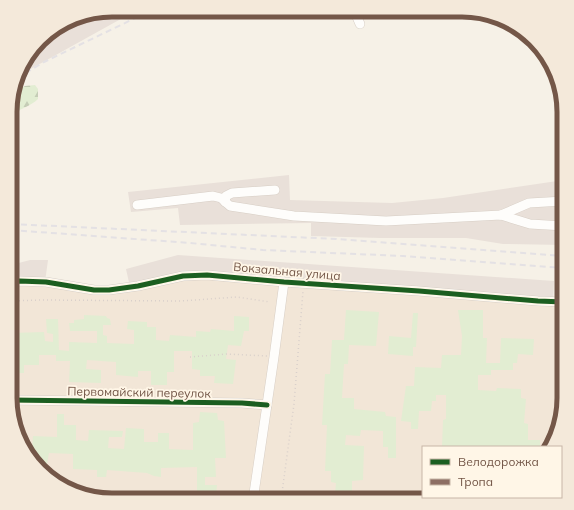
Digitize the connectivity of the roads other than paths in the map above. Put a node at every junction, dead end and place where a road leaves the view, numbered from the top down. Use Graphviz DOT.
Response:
graph roads {
  1 [pos="357,17"];
  2 [pos="360,24"];
  3 [pos="275,190"];
  4 [pos="557,201"];
  5 [pos="225,202"];
  6 [pos="137,205"];
  7 [pos="501,214"];
  8 [pos="557,226"];
  9 [pos="17,282"];
  10 [pos="284,282"];
  11 [pos="557,302"];
  12 [pos="17,400"];
  13 [pos="267,405"];
  14 [pos="254,493"];
  1 -- 2 [label="street"];
  3 -- 5 [label="street"];
  4 -- 7 [label="street"];
  5 -- 6 [label="street"];
  5 -- 7 [label="street"];
  7 -- 8 [label="street"];
  9 -- 10 [label="street, Вокзальная улица"];
  10 -- 11 [label="street, Вокзальная улица"];
  10 -- 13 [label="street"];
  12 -- 13 [label="street, Первомайский переулок"];
  13 -- 14 [label="street"];
}
